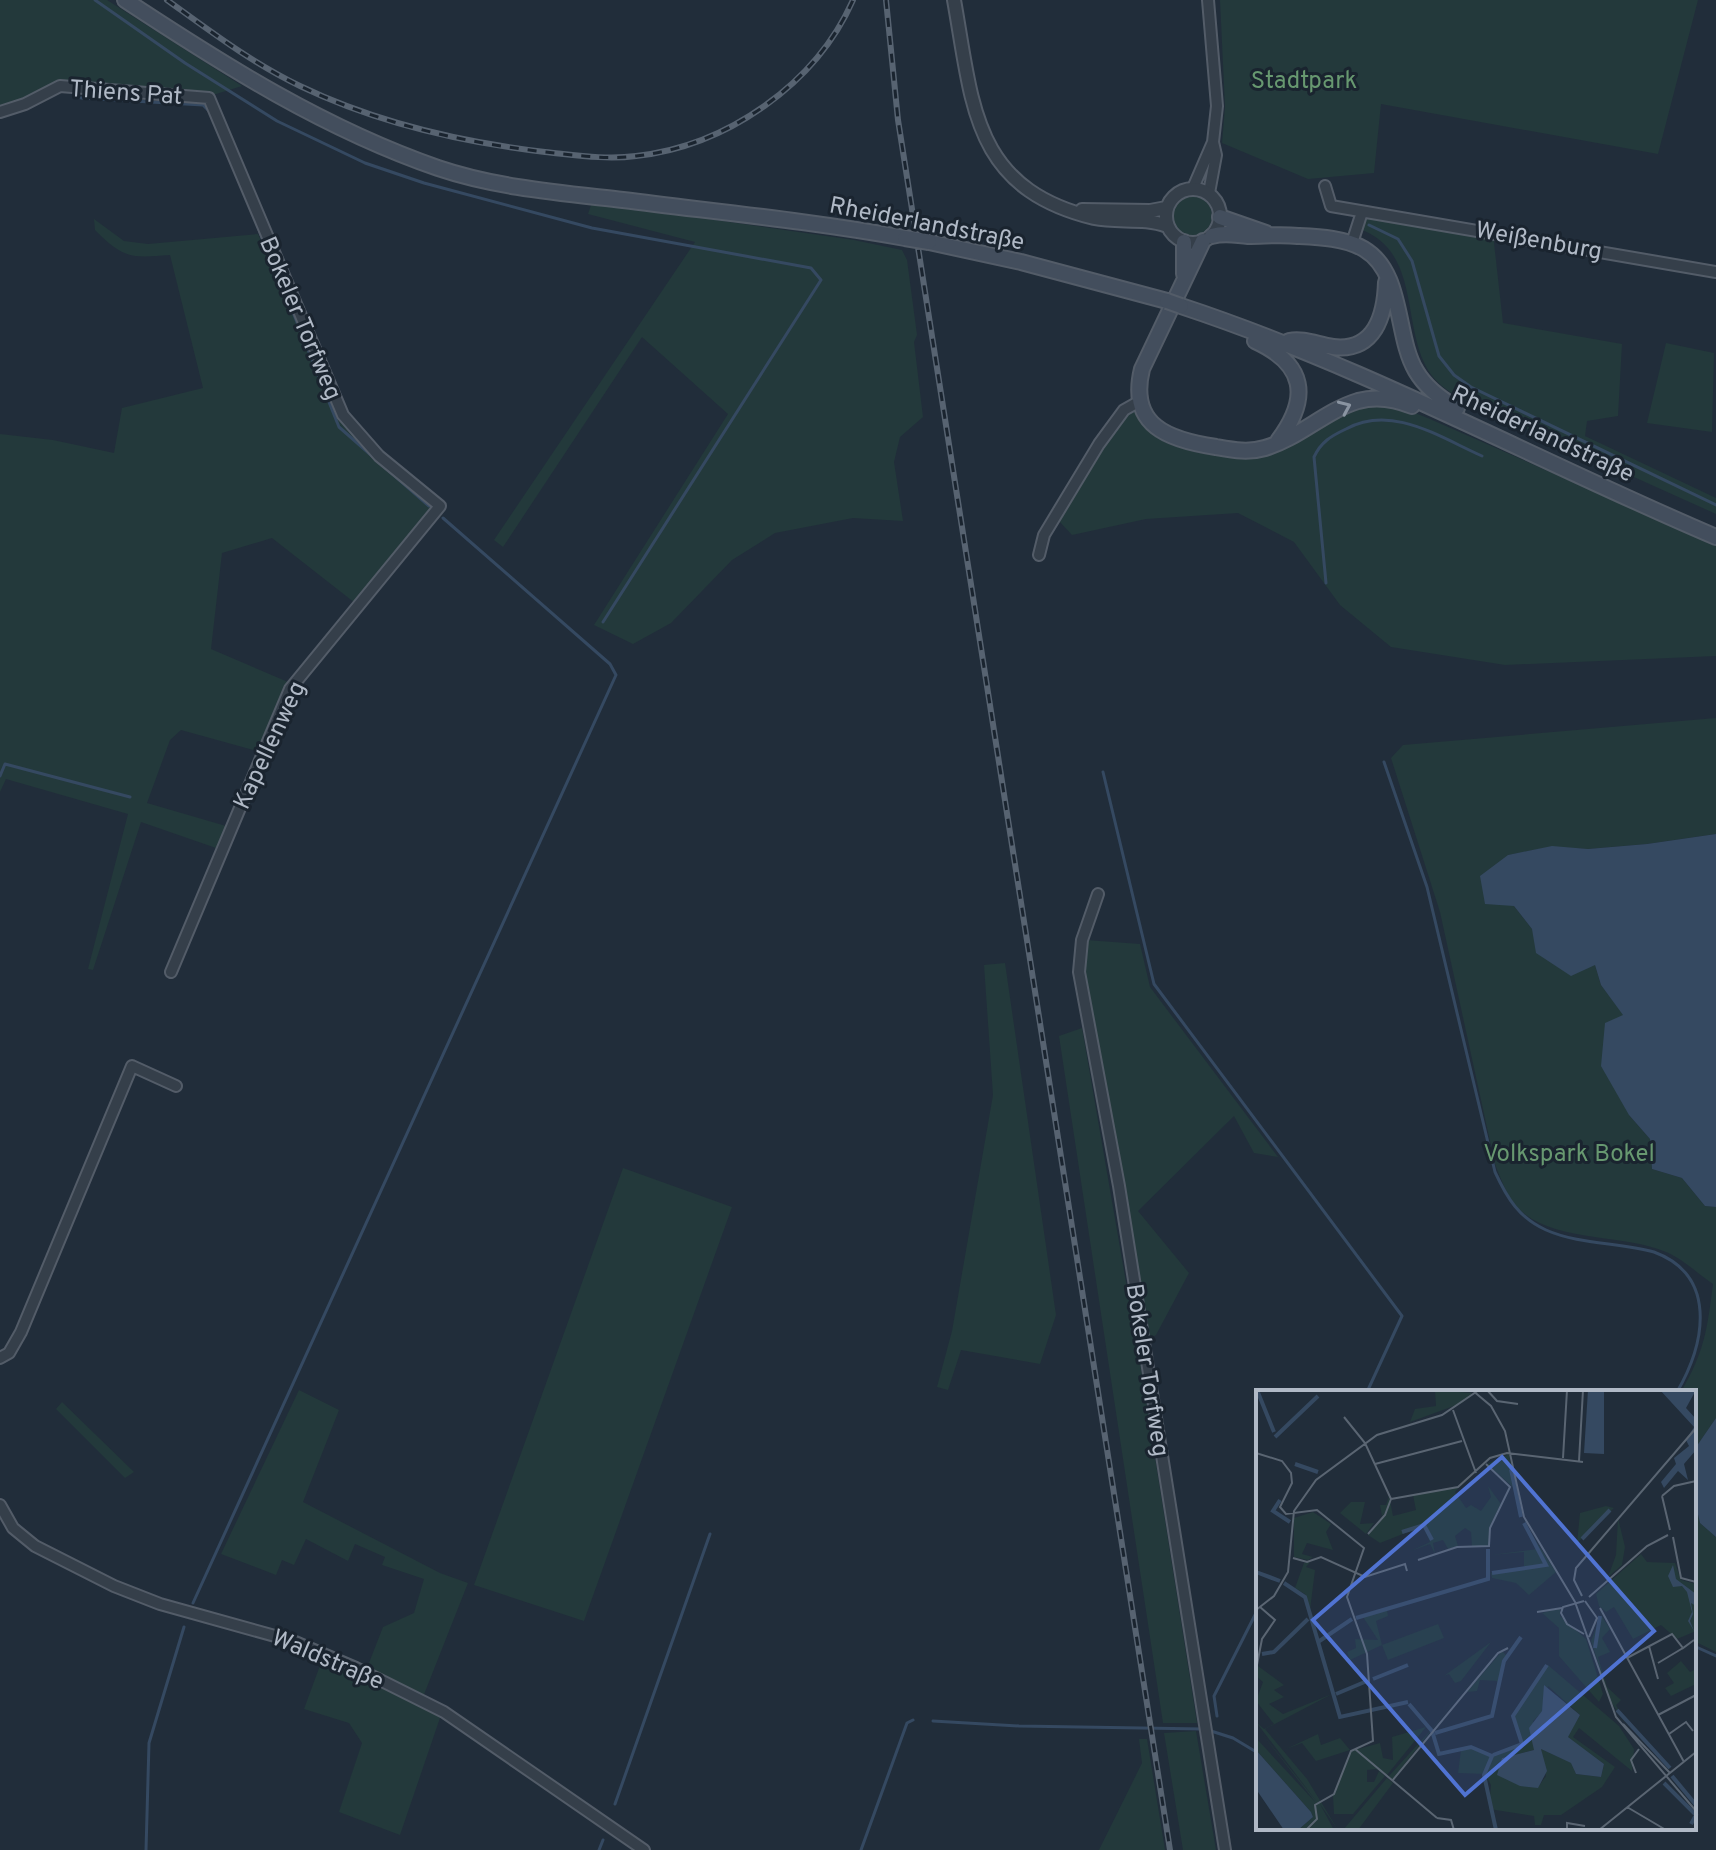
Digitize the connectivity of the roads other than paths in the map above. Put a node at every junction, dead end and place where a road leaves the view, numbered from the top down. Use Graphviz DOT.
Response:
graph roads {
  1 [pos="125,0"];
  2 [pos="954,0"];
  3 [pos="1208,0"];
  4 [pos="209,98"];
  5 [pos="0,112"];
  6 [pos="1213,142"];
  7 [pos="1325,186"];
  8 [pos="1193,188"];
  9 [pos="1209,193"];
  10 [pos="1166,208"];
  11 [pos="1070,211"];
  12 [pos="1362,212"];
  13 [pos="1220,217"];
  14 [pos="1167,226"];
  15 [pos="1267,233"];
  16 [pos="1207,238"];
  17 [pos="1184,242"];
  18 [pos="1352,243"];
  19 [pos="1716,272"];
  20 [pos="1387,278"];
  21 [pos="1183,282"];
  22 [pos="1233,324"];
  23 [pos="1282,342"];
  24 [pos="1140,401"];
  25 [pos="1442,410"];
  26 [pos="1474,425"];
  27 [pos="1276,443"];
  28 [pos="440,506"];
  29 [pos="1716,537"];
  30 [pos="1039,555"];
  31 [pos="1098,894"];
  32 [pos="171,972"];
  33 [pos="176,1086"];
  34 [pos="0,1358"];
  35 [pos="0,1505"];
  36 [pos="644,1850"];
  37 [pos="1225,1850"];
  1 -- 22 [label="main road, Rheiderlandstraße, bridge"];
  2 -- 11 [label="street"];
  3 -- 6 [label="street"];
  4 -- 5 [label="street, Thiens Pat"];
  4 -- 28 [label="street, Bokeler Torfweg"];
  6 -- 8 [label="street"];
  6 -- 9 [label="street"];
  7 -- 12 [label="street, Weißenburg"];
  8 -- 9 [label="street"];
  8 -- 10 [label="street"];
  9 -- 13 [label="street"];
  10 -- 11 [label="street"];
  10 -- 14 [label="street"];
  11 -- 14 [label="street"];
  12 -- 18 [label="street"];
  12 -- 19 [label="street, Weißenburg"];
  13 -- 15 [label="main road"];
  13 -- 16 [label="street"];
  14 -- 17 [label="street"];
  15 -- 16 [label="main road"];
  15 -- 18 [label="main road"];
  16 -- 17 [label="street"];
  16 -- 21 [label="main road"];
  17 -- 21 [label="main road"];
  18 -- 20 [label="main road"];
  20 -- 23 [label="main road"];
  20 -- 26 [label="main road"];
  21 -- 24 [label="main road"];
  22 -- 23 [label="main road, Rheiderlandstraße"];
  22 -- 27 [label="main road"];
  23 -- 25 [label="main road, Rheiderlandstraße"];
  24 -- 27 [label="main road"];
  24 -- 30 [label="street"];
  25 -- 26 [label="main road, Rheiderlandstraße"];
  27 -- 25 [label="main road, one-way"];
  26 -- 29 [label="main road, Rheiderlandstraße"];
  28 -- 32 [label="street, Kapellenweg"];
  31 -- 37 [label="street, Bokeler Torfweg"];
  33 -- 34 [label="street"];
  35 -- 36 [label="street, Waldstraße"];
}
